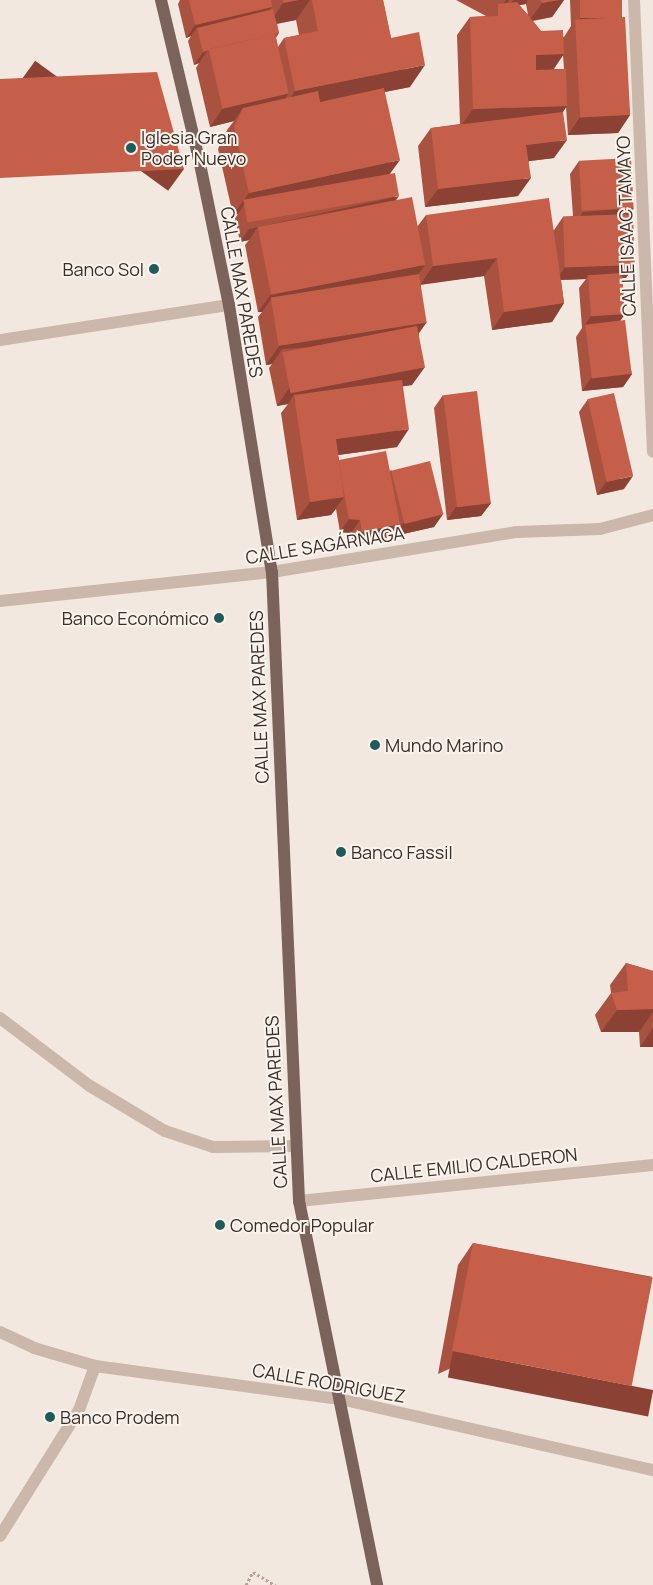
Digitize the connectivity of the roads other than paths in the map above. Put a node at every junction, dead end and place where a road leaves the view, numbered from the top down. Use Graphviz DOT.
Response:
graph roads {
  1 [pos="161,0"];
  2 [pos="634,0"];
  3 [pos="229,305"];
  4 [pos="0,340"];
  5 [pos="653,452"];
  6 [pos="653,515"];
  7 [pos="272,572"];
  8 [pos="0,601"];
  9 [pos="0,1018"];
  10 [pos="296,1146"];
  11 [pos="653,1165"];
  12 [pos="299,1201"];
  13 [pos="0,1332"];
  14 [pos="95,1366"];
  15 [pos="340,1399"];
  16 [pos="653,1470"];
  17 [pos="0,1536"];
  18 [pos="378,1585"];
  1 -- 3 [label="main road, CALLE MAX PAREDES"];
  2 -- 5 [label="street, CALLE ISAAC TAMAYO"];
  3 -- 4 [label="street"];
  3 -- 7 [label="main road, CALLE MAX PAREDES"];
  6 -- 7 [label="street, CALLE SAGÁRNAGA"];
  7 -- 8 [label="street, CALLE SAGÁRNAGA"];
  7 -- 10 [label="main road, CALLE MAX PAREDES"];
  9 -- 10 [label="street"];
  10 -- 12 [label="main road, CALLE MAX PAREDES"];
  11 -- 12 [label="street, CALLE EMILIO CALDERON"];
  12 -- 15 [label="main road, CALLE MAX PAREDES"];
  13 -- 14 [label="street, CALLE RODRIGUEZ"];
  14 -- 15 [label="street, CALLE RODRIGUEZ"];
  14 -- 17 [label="street"];
  15 -- 16 [label="street, CALLE RODRIGUEZ"];
  15 -- 18 [label="main road, CALLE MAX PAREDES"];
}
